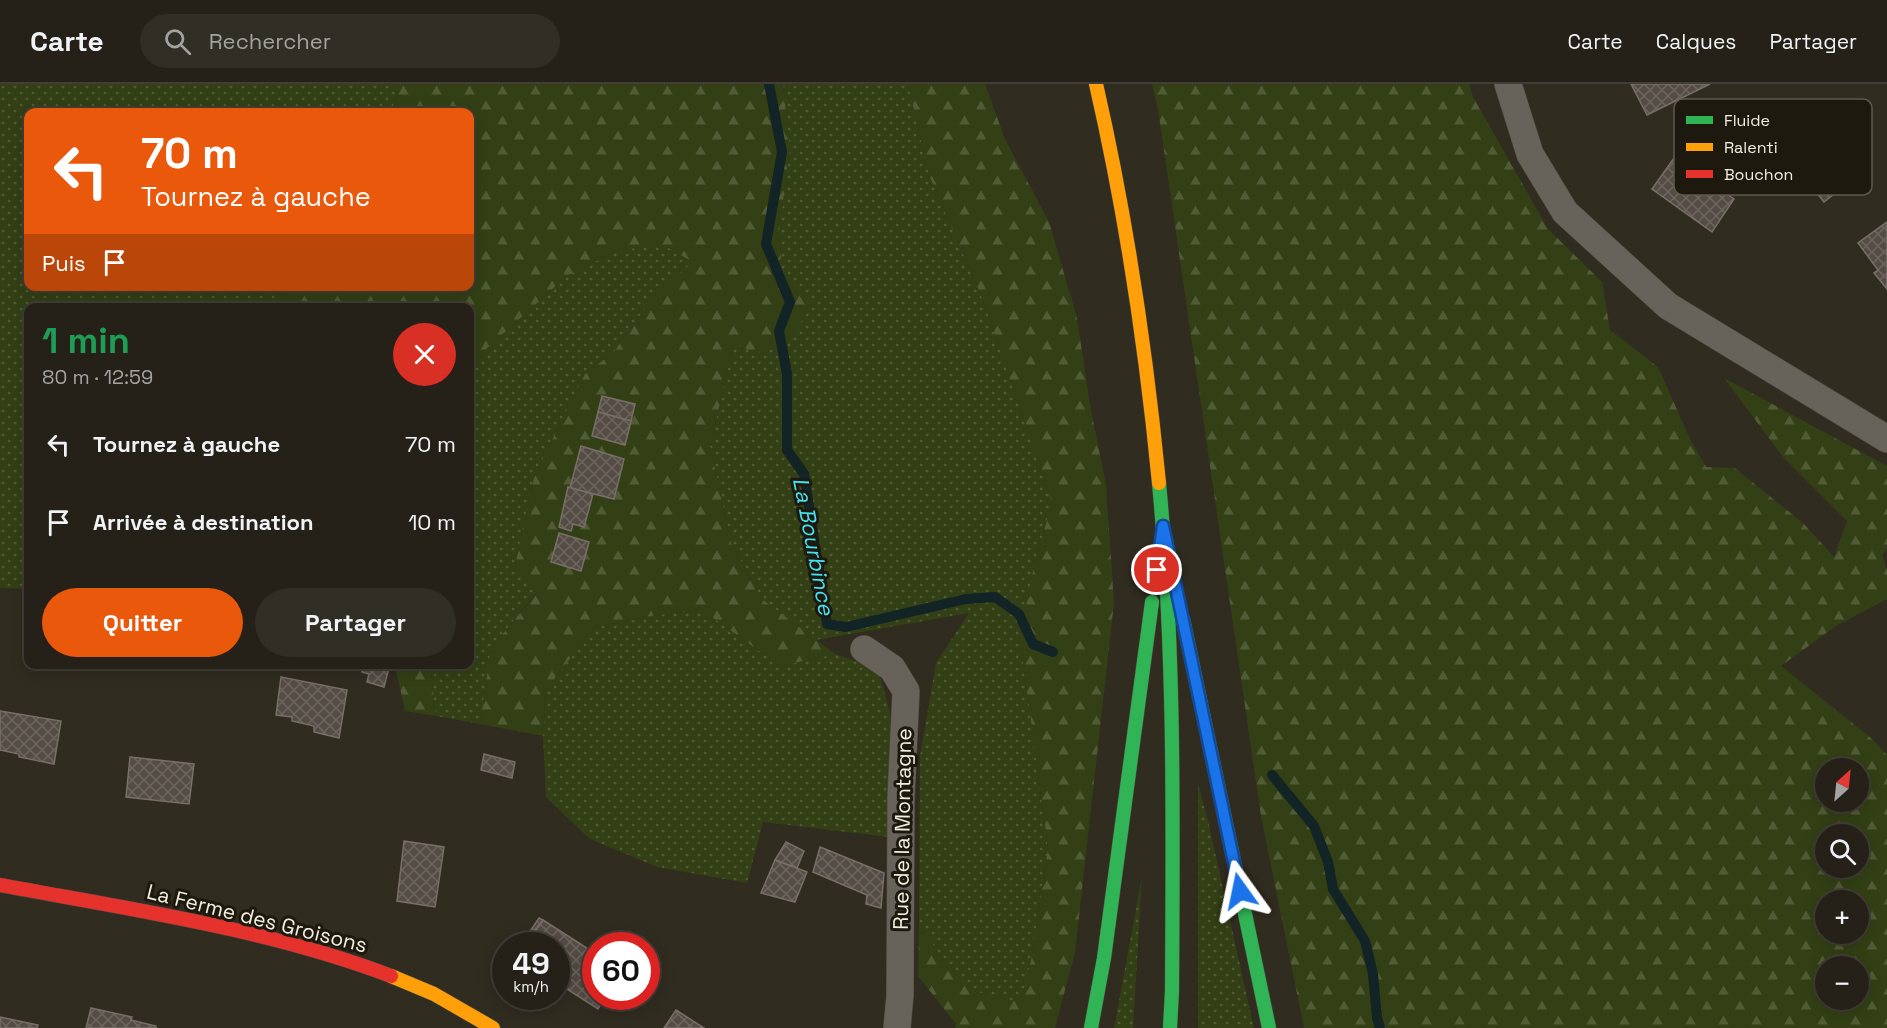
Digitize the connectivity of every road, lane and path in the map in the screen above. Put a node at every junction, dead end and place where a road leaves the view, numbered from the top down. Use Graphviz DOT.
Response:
graph roads {
  1 [pos="1096,84"];
  2 [pos="1508,84"];
  3 [pos="1887,439"];
  4 [pos="1163,526"];
  5 [pos="864,649"];
  6 [pos="0,885"];
  7 [pos="493,1028"];
  8 [pos="897,1028"];
  9 [pos="1091,1028"];
  10 [pos="1170,1028"];
  11 [pos="1269,1028"];
  1 -- 4 [label="main road"];
  2 -- 3 [label="street"];
  4 -- 9 [label="main road"];
  4 -- 10 [label="main road"];
  4 -- 11 [label="main road"];
  5 -- 8 [label="street, Rue de la Montagne"];
  6 -- 7 [label="main road, La Ferme des Groisons"];
}
